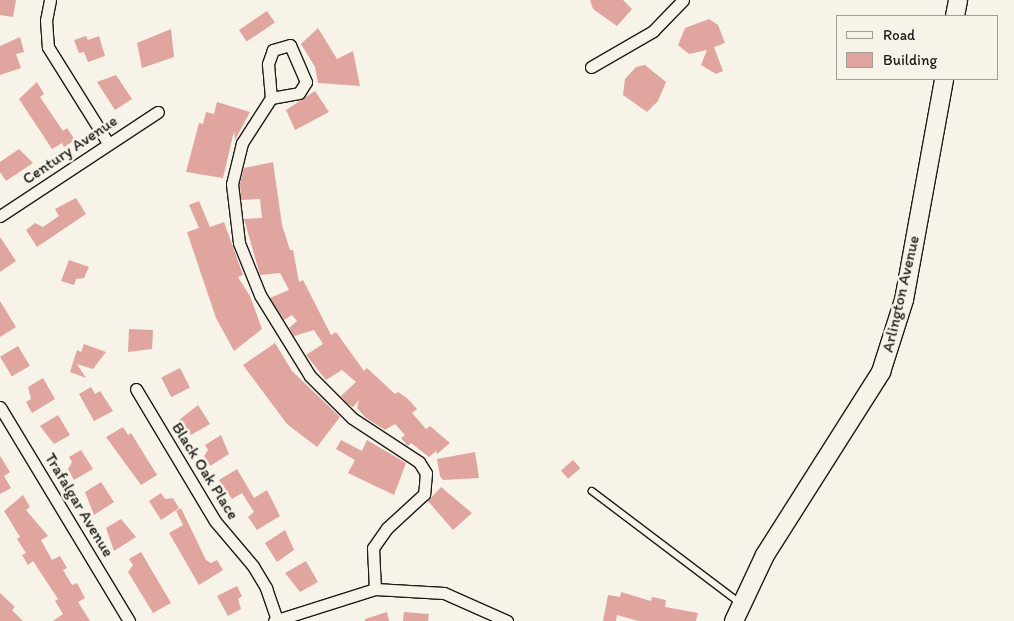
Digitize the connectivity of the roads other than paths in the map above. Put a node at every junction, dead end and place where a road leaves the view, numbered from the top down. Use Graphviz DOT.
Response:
graph roads {
  1 [pos="50,0"];
  2 [pos="683,0"];
  3 [pos="958,0"];
  4 [pos="955,15"];
  5 [pos="591,67"];
  6 [pos="944,80"];
  7 [pos="271,98"];
  8 [pos="158,112"];
  9 [pos="108,143"];
  10 [pos="0,216"];
  11 [pos="136,389"];
  12 [pos="0,407"];
  13 [pos="592,490"];
  14 [pos="375,589"];
  15 [pos="741,604"];
  16 [pos="275,620"];
  17 [pos="130,621"];
  18 [pos="506,621"];
  19 [pos="734,621"];
  1 -- 9 [label="street"];
  2 -- 5 [label="street"];
  3 -- 4 [label="main road"];
  6 -- 15 [label="main road, Arlington Avenue"];
  7 -- 7 [label="street"];
  7 -- 14 [label="street"];
  8 -- 9 [label="street, Century Avenue"];
  9 -- 10 [label="street, Century Avenue"];
  11 -- 16 [label="street, Black Oak Place"];
  12 -- 17 [label="street, Trafalgar Avenue"];
  13 -- 15 [label="lane"];
  14 -- 16 [label="street"];
  14 -- 18 [label="street"];
  15 -- 19 [label="main road, Arlington Avenue"];
}
